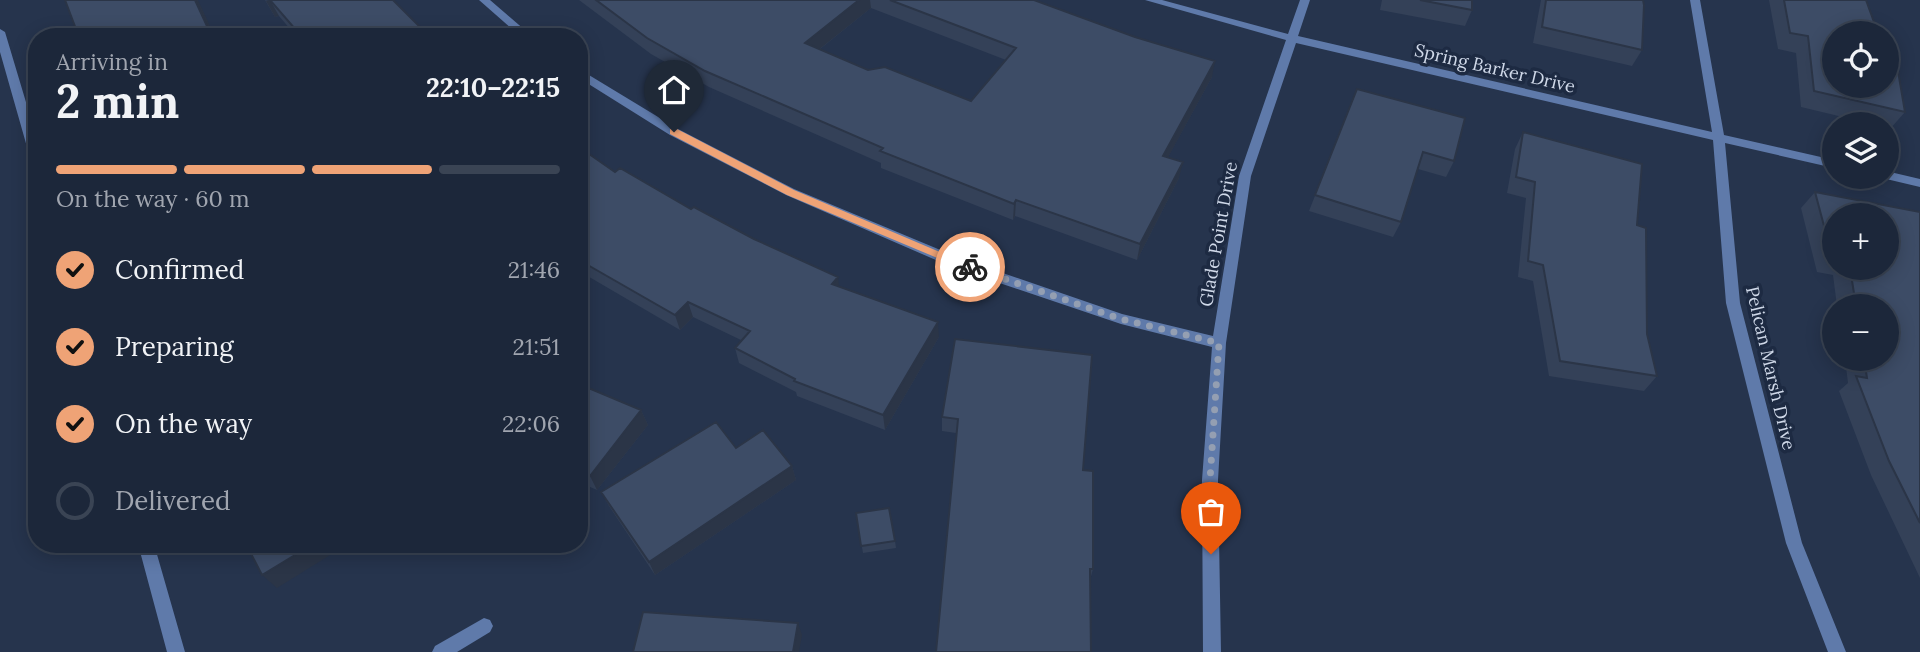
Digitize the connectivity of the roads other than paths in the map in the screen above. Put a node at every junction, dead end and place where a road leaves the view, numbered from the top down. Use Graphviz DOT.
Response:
graph roads {
  1 [pos="484,0"];
  2 [pos="1150,0"];
  3 [pos="1305,0"];
  4 [pos="1695,0"];
  5 [pos="517,28"];
  6 [pos="0,32"];
  7 [pos="1290,38"];
  8 [pos="588,79"];
  9 [pos="28,130"];
  10 [pos="1719,138"];
  11 [pos="1822,161"];
  12 [pos="1899,178"];
  13 [pos="1920,183"];
  14 [pos="1219,343"];
  15 [pos="148,553"];
  16 [pos="484,626"];
  17 [pos="176,652"];
  18 [pos="441,652"];
  19 [pos="1212,652"];
  20 [pos="1838,652"];
  1 -- 5 [label="street"];
  2 -- 7 [label="street, Spring Barker Drive"];
  3 -- 7 [label="street, Glade Point Drive"];
  4 -- 10 [label="street, Pelican Marsh Drive"];
  6 -- 9 [label="street"];
  7 -- 10 [label="street, Spring Barker Drive"];
  7 -- 14 [label="street, Glade Point Drive"];
  8 -- 14 [label="street"];
  10 -- 11 [label="street, Spring Barker Drive"];
  10 -- 20 [label="street, Pelican Marsh Drive"];
  12 -- 13 [label="street"];
  14 -- 19 [label="street, Glade Point Drive"];
  15 -- 17 [label="street"];
  16 -- 18 [label="street"];
}
